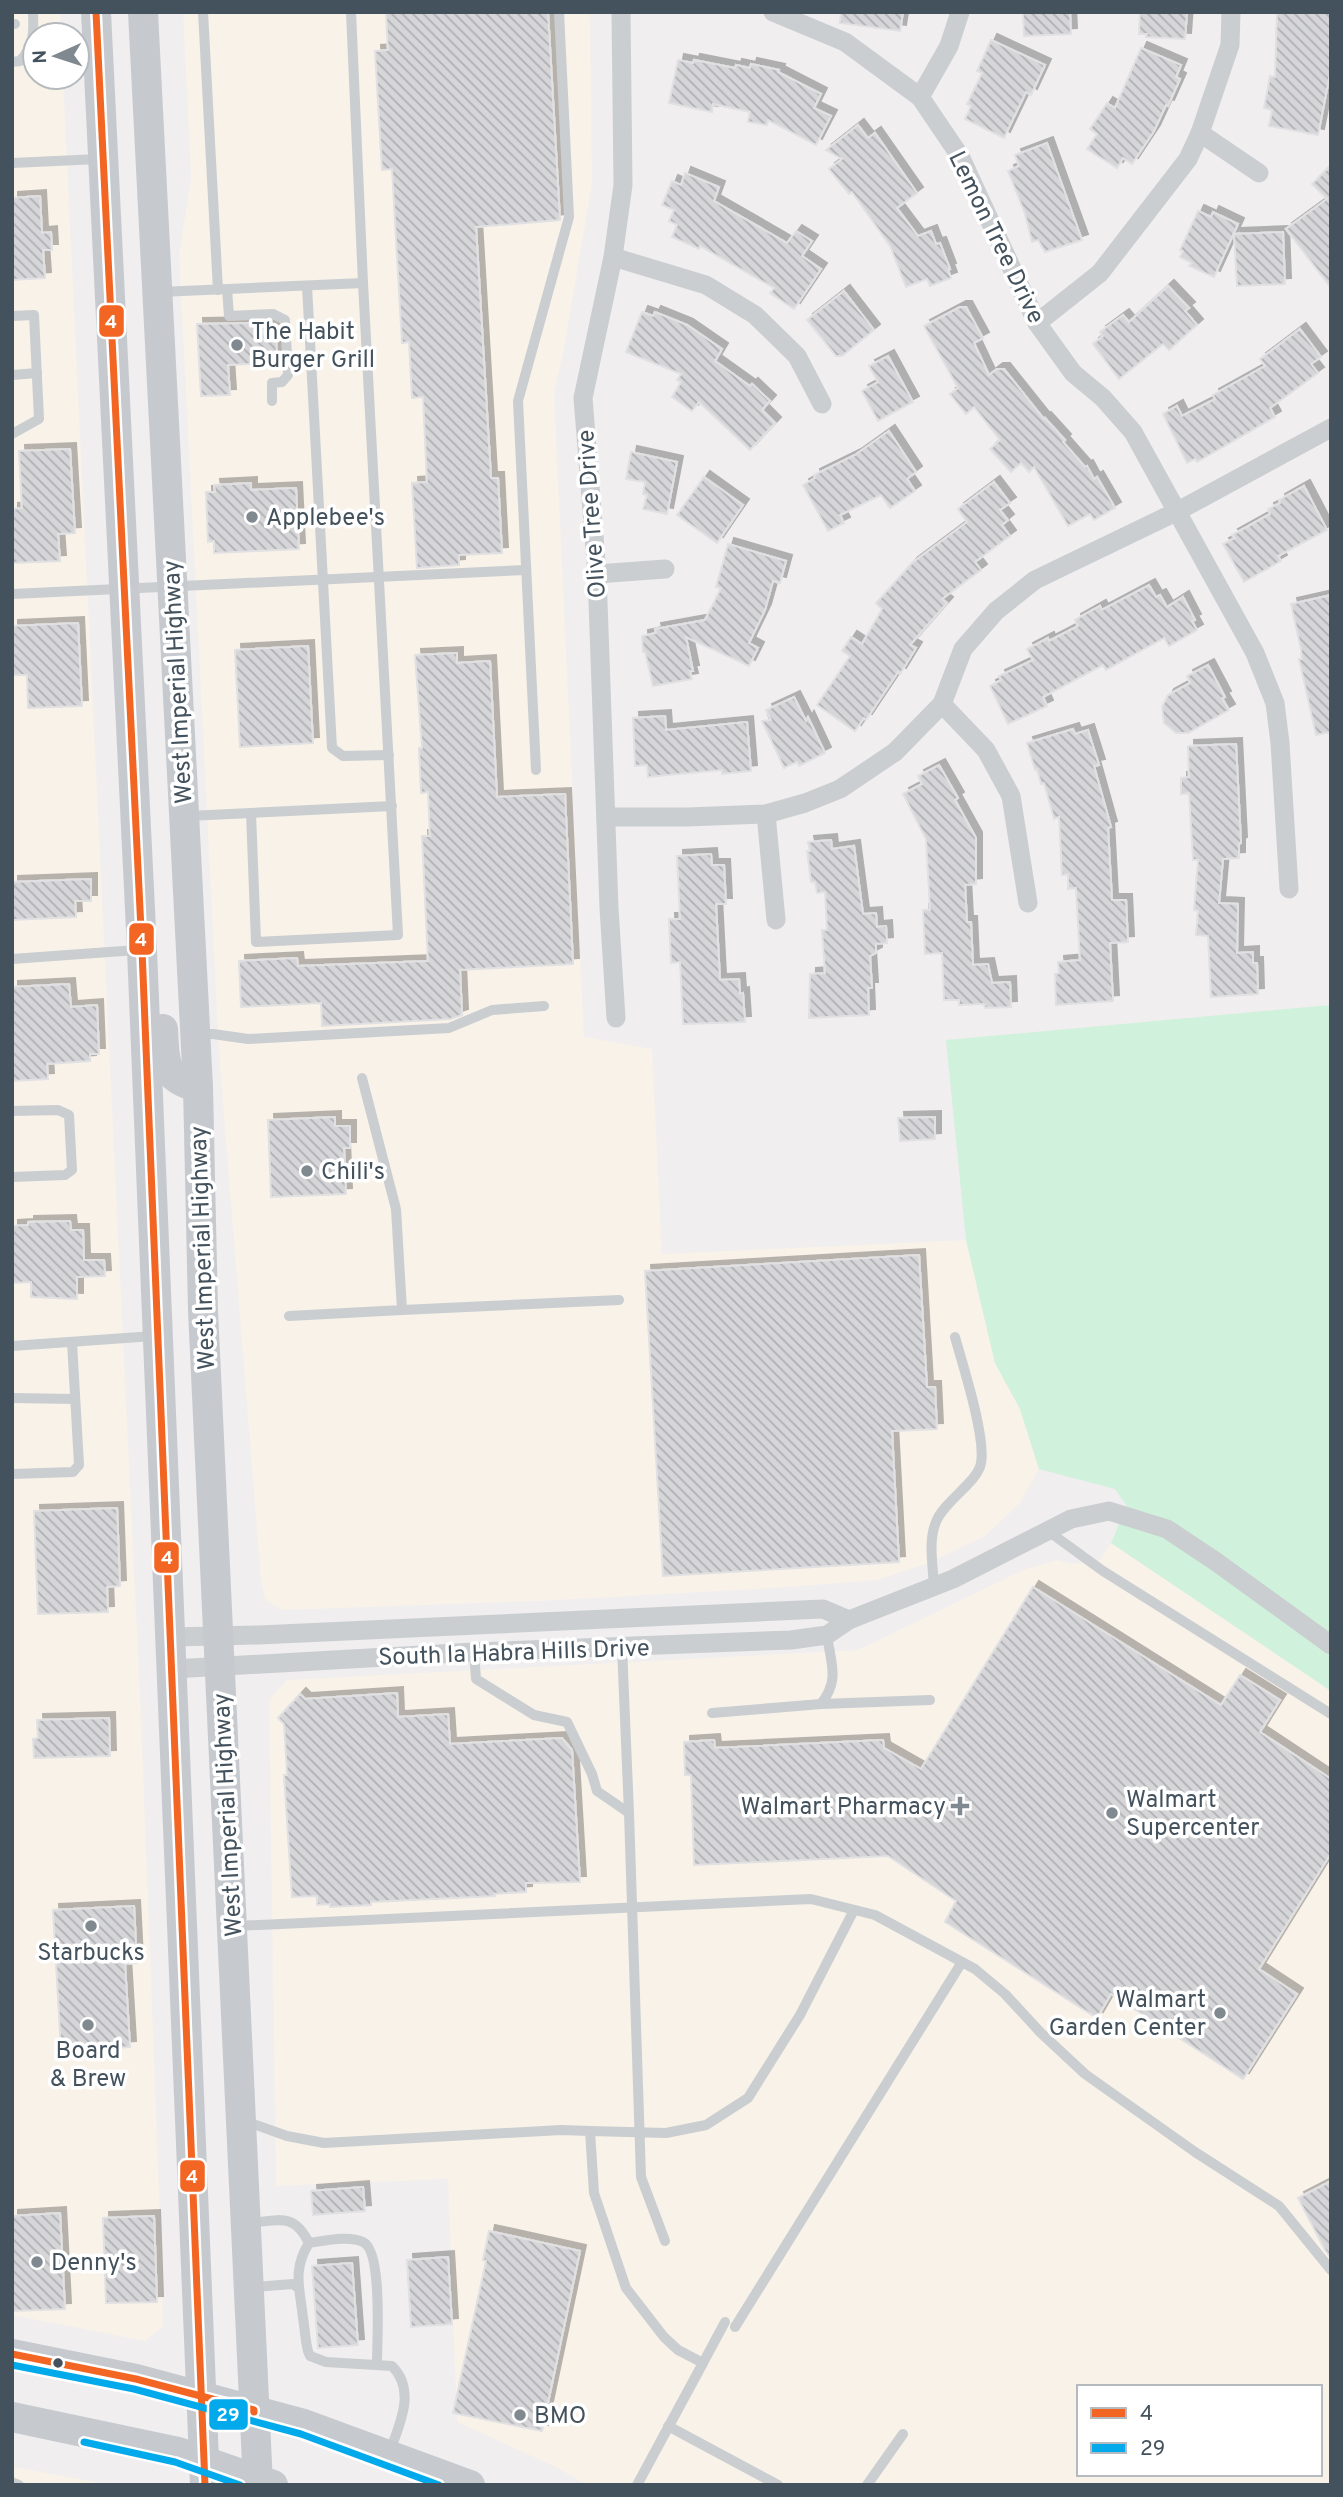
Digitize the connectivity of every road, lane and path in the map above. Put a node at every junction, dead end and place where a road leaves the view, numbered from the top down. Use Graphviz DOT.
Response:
graph roads {
  1 [pos="33,12"];
  2 [pos="96,12"];
  3 [pos="143,12"];
  4 [pos="203,12"];
  5 [pos="351,12"];
  6 [pos="559,12"];
  7 [pos="621,12"];
  8 [pos="773,12"];
  9 [pos="960,12"];
  10 [pos="1231,12"];
  11 [pos="12,62"];
  12 [pos="920,97"];
  13 [pos="1200,133"];
  14 [pos="103,159"];
  15 [pos="12,163"];
  16 [pos="1259,173"];
  17 [pos="613,257"];
  18 [pos="363,283"];
  19 [pos="307,285"];
  20 [pos="222,290"];
  21 [pos="156,292"];
  22 [pos="12,316"];
  23 [pos="1037,323"];
  24 [pos="37,373"];
  25 [pos="12,375"];
  26 [pos="272,401"];
  27 [pos="822,404"];
  28 [pos="1331,428"];
  29 [pos="12,434"];
  30 [pos="1176,512"];
  31 [pos="665,569"];
  32 [pos="525,570"];
  33 [pos="597,575"];
  34 [pos="379,578"];
  35 [pos="323,579"];
  36 [pos="172,585"];
  37 [pos="125,587"];
  38 [pos="12,594"];
  39 [pos="942,704"];
  40 [pos="389,755"];
  41 [pos="536,770"];
  42 [pos="392,806"];
  43 [pos="251,813"];
  44 [pos="766,814"];
  45 [pos="184,816"];
  46 [pos="606,817"];
  47 [pos="1289,890"];
  48 [pos="1028,903"];
  49 [pos="776,920"];
  50 [pos="141,938"];
  51 [pos="12,959"];
  52 [pos="544,1006"];
  53 [pos="617,1018"];
  54 [pos="195,1035"];
  55 [pos="362,1078"];
  56 [pos="198,1087"];
  57 [pos="12,1111"];
  58 [pos="12,1177"];
  59 [pos="619,1300"];
  60 [pos="402,1310"];
  61 [pos="289,1316"];
  62 [pos="158,1336"];
  63 [pos="956,1337"];
  64 [pos="72,1342"];
  65 [pos="12,1346"];
  66 [pos="12,1398"];
  67 [pos="75,1399"];
  68 [pos="12,1475"];
  69 [pos="1048,1531"];
  70 [pos="934,1586"];
  71 [pos="849,1620"];
  72 [pos="827,1635"];
  73 [pos="219,1636"];
  74 [pos="172,1637"];
  75 [pos="1331,1645"];
  76 [pos="622,1647"];
  77 [pos="474,1652"];
  78 [pos="220,1667"];
  79 [pos="173,1668"];
  80 [pos="930,1700"];
  81 [pos="821,1704"];
  82 [pos="712,1713"];
  83 [pos="1331,1714"];
  84 [pos="629,1813"];
  85 [pos="631,1906"];
  86 [pos="854,1910"];
  87 [pos="233,1926"];
  88 [pos="962,1962"];
  89 [pos="242,2119"];
  90 [pos="590,2131"];
  91 [pos="639,2132"];
  92 [pos="246,2223"];
  93 [pos="665,2241"];
  94 [pos="309,2243"];
  95 [pos="1331,2270"];
  96 [pos="297,2287"];
  97 [pos="249,2288"];
  98 [pos="12,2354"];
  99 [pos="703,2363"];
  100 [pos="377,2364"];
  101 [pos="201,2396"];
  102 [pos="254,2410"];
  103 [pos="12,2417"];
  104 [pos="668,2426"];
  105 [pos="902,2434"];
  106 [pos="389,2454"];
  107 [pos="205,2473"];
  108 [pos="12,2482"];
  109 [pos="263,2483"];
  110 [pos="19,2485"];
  111 [pos="470,2485"];
  112 [pos="637,2485"];
  113 [pos="778,2485"];
  114 [pos="867,2485"];
  1 -- 11 [label="lane"];
  2 -- 14 [label="main road, West Imperial Highway"];
  3 -- 21 [label="main road, West Imperial Highway"];
  4 -- 20 [label="lane"];
  5 -- 18 [label="lane"];
  6 -- 32 [label="lane"];
  7 -- 17 [label="street, Olive Tree Drive"];
  8 -- 12 [label="street, Lemon Tree Drive"];
  9 -- 12 [label="street"];
  10 -- 13 [label="street"];
  12 -- 23 [label="street, Lemon Tree Drive"];
  13 -- 16 [label="street"];
  13 -- 23 [label="street"];
  14 -- 15 [label="lane"];
  14 -- 37 [label="main road, West Imperial Highway"];
  17 -- 27 [label="street"];
  17 -- 33 [label="street, Olive Tree Drive"];
  18 -- 19 [label="lane"];
  18 -- 34 [label="lane"];
  19 -- 20 [label="lane"];
  19 -- 35 [label="lane"];
  20 -- 21 [label="lane"];
  20 -- 26 [label="lane"];
  21 -- 36 [label="main road, West Imperial Highway"];
  22 -- 24 [label="lane"];
  23 -- 30 [label="street, Lemon Tree Drive"];
  24 -- 25 [label="lane"];
  24 -- 29 [label="lane"];
  28 -- 30 [label="street"];
  30 -- 39 [label="street"];
  30 -- 47 [label="street, Lemon Tree Drive"];
  31 -- 33 [label="street"];
  32 -- 34 [label="lane"];
  32 -- 41 [label="lane"];
  33 -- 46 [label="street, Olive Tree Drive"];
  34 -- 35 [label="lane"];
  34 -- 40 [label="lane"];
  35 -- 36 [label="lane"];
  35 -- 40 [label="lane"];
  36 -- 37 [label="lane"];
  36 -- 45 [label="main road, West Imperial Highway"];
  37 -- 38 [label="lane"];
  37 -- 50 [label="main road, West Imperial Highway"];
  39 -- 44 [label="street"];
  39 -- 48 [label="street"];
  40 -- 42 [label="lane"];
  42 -- 43 [label="lane"];
  42 -- 43 [label="lane"];
  43 -- 45 [label="lane"];
  44 -- 46 [label="street"];
  44 -- 49 [label="street"];
  45 -- 54 [label="main road, West Imperial Highway"];
  46 -- 53 [label="street, Olive Tree Drive"];
  50 -- 51 [label="lane"];
  50 -- 56 [label="main road"];
  50 -- 62 [label="main road, West Imperial Highway"];
  52 -- 54 [label="lane"];
  54 -- 56 [label="main road, West Imperial Highway"];
  55 -- 60 [label="lane"];
  56 -- 73 [label="main road, West Imperial Highway"];
  57 -- 58 [label="lane"];
  59 -- 60 [label="lane"];
  60 -- 61 [label="lane"];
  62 -- 64 [label="lane"];
  62 -- 74 [label="main road, West Imperial Highway"];
  63 -- 70 [label="lane"];
  64 -- 65 [label="lane"];
  64 -- 67 [label="lane"];
  66 -- 67 [label="lane"];
  67 -- 68 [label="lane"];
  69 -- 70 [label="street, South la Habra Hills Drive"];
  69 -- 75 [label="street, South la Habra Hills Drive"];
  69 -- 83 [label="lane"];
  70 -- 71 [label="street, South la Habra Hills Drive"];
  71 -- 72 [label="street, South la Habra Hills Drive"];
  71 -- 73 [label="street, South la Habra Hills Drive"];
  72 -- 76 [label="street, South la Habra Hills Drive"];
  72 -- 81 [label="lane"];
  73 -- 74 [label="street, South la Habra Hills Drive"];
  73 -- 78 [label="main road, West Imperial Highway"];
  74 -- 79 [label="main road, West Imperial Highway"];
  76 -- 77 [label="street, South la Habra Hills Drive"];
  76 -- 84 [label="lane"];
  77 -- 78 [label="street, South la Habra Hills Drive"];
  77 -- 84 [label="lane"];
  78 -- 79 [label="street, South la Habra Hills Drive"];
  78 -- 87 [label="main road, West Imperial Highway"];
  79 -- 101 [label="main road, West Imperial Highway"];
  80 -- 81 [label="lane"];
  81 -- 82 [label="lane"];
  84 -- 85 [label="lane"];
  85 -- 86 [label="lane"];
  85 -- 87 [label="lane"];
  85 -- 91 [label="lane"];
  86 -- 88 [label="lane"];
  86 -- 91 [label="lane"];
  87 -- 89 [label="main road, West Imperial Highway"];
  88 -- 95 [label="lane"];
  88 -- 99 [label="lane"];
  89 -- 90 [label="lane"];
  89 -- 92 [label="main road, West Imperial Highway"];
  90 -- 91 [label="lane"];
  90 -- 99 [label="lane"];
  91 -- 93 [label="lane"];
  92 -- 94 [label="lane"];
  92 -- 97 [label="main road, West Imperial Highway"];
  94 -- 96 [label="lane"];
  94 -- 100 [label="lane"];
  96 -- 97 [label="lane"];
  96 -- 100 [label="lane"];
  97 -- 102 [label="main road, West Imperial Highway"];
  98 -- 101 [label="main road"];
  99 -- 104 [label="lane"];
  100 -- 106 [label="lane"];
  101 -- 102 [label="main road"];
  101 -- 107 [label="main road, West Imperial Highway"];
  102 -- 106 [label="main road"];
  102 -- 109 [label="main road, West Imperial Highway"];
  103 -- 107 [label="main road"];
  104 -- 112 [label="lane"];
  104 -- 113 [label="lane"];
  105 -- 114 [label="lane"];
  106 -- 111 [label="main road"];
  107 -- 109 [label="main road"];
  108 -- 110 [label="lane"];
}
